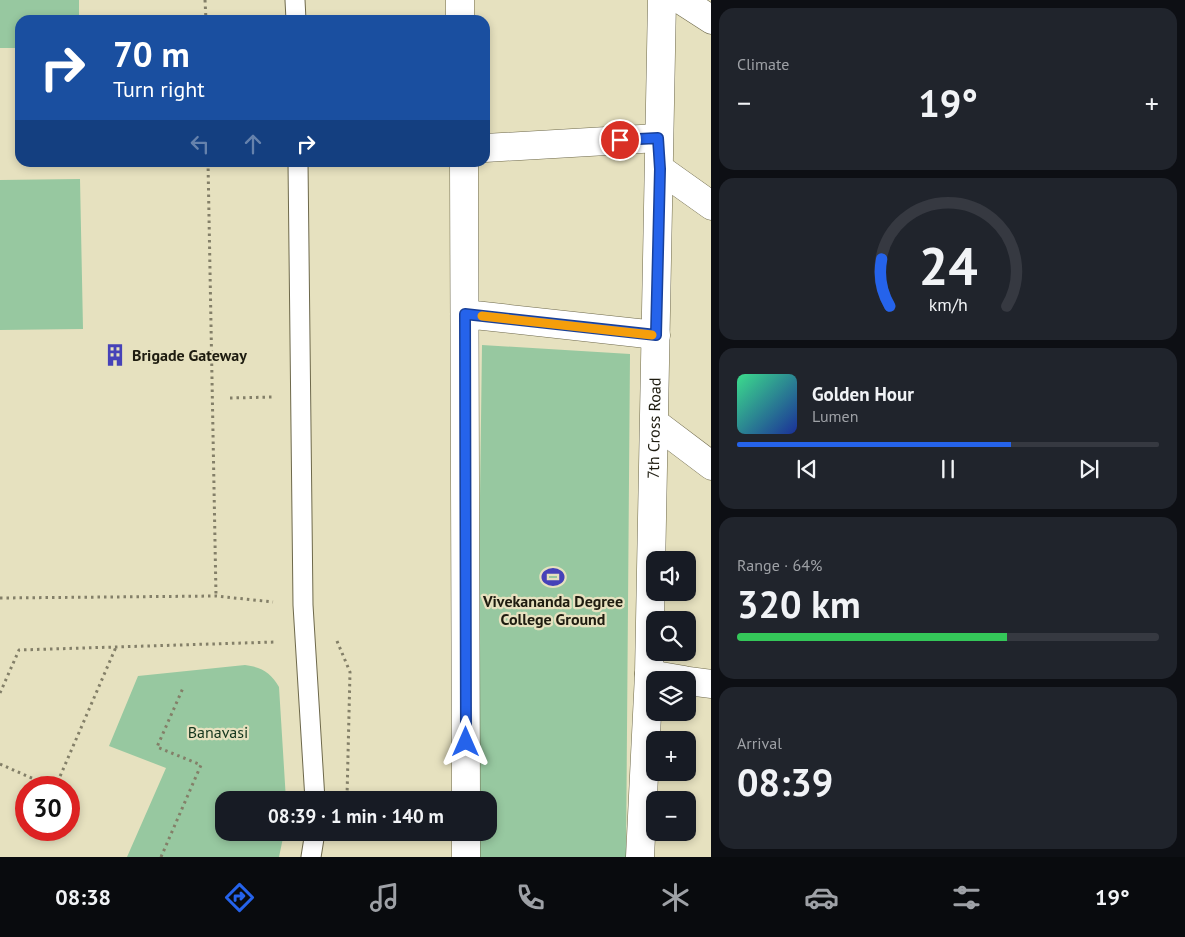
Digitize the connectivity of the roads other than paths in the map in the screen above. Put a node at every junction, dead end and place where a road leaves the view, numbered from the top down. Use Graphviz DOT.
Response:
graph roads {
  1 [pos="295,0"];
  2 [pos="460,0"];
  3 [pos="662,0"];
  4 [pos="681,0"];
  5 [pos="296,15"];
  6 [pos="460,15"];
  7 [pos="711,20"];
  8 [pos="658,138"];
  9 [pos="490,148"];
  10 [pos="298,167"];
  11 [pos="464,167"];
  12 [pos="660,169"];
  13 [pos="711,206"];
  14 [pos="465,314"];
  15 [pos="656,335"];
  16 [pos="655,423"];
  17 [pos="711,466"];
  18 [pos="649,671"];
  19 [pos="696,682"];
  20 [pos="711,684"];
  21 [pos="647,721"];
  22 [pos="314,791"];
  23 [pos="466,791"];
  24 [pos="314,841"];
  25 [pos="466,841"];
  26 [pos="311,857"];
  27 [pos="466,857"];
  28 [pos="640,857"];
  1 -- 5 [label="lane"];
  2 -- 6 [label="street"];
  3 -- 8 [label="street, 7th Cross Road"];
  4 -- 7 [label="street"];
  8 -- 9 [label="street"];
  8 -- 12 [label="street, 7th Cross Road"];
  10 -- 22 [label="lane"];
  11 -- 14 [label="street"];
  12 -- 13 [label="street"];
  12 -- 15 [label="street, 7th Cross Road"];
  14 -- 15 [label="street"];
  14 -- 23 [label="street"];
  15 -- 16 [label="street, 7th Cross Road"];
  16 -- 17 [label="street"];
  16 -- 18 [label="street, 7th Cross Road"];
  19 -- 20 [label="street"];
  21 -- 28 [label="street, 7th Cross Road"];
  24 -- 26 [label="lane"];
  25 -- 27 [label="street"];
}
